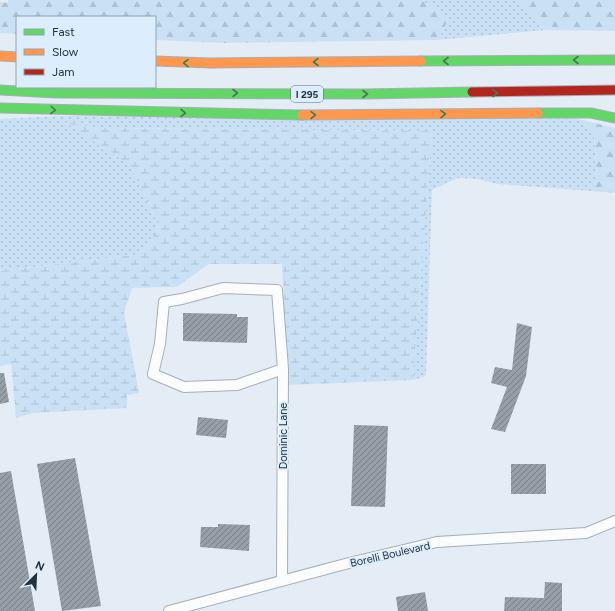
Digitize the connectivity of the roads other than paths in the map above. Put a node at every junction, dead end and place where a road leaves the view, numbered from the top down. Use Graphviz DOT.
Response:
graph roads {
  1 [pos="615,51"];
  2 [pos="0,56"];
  3 [pos="16,57"];
  4 [pos="615,60"];
  5 [pos="156,62"];
  6 [pos="210,63"];
  7 [pos="0,90"];
  8 [pos="615,90"];
  9 [pos="0,108"];
  10 [pos="38,110"];
  11 [pos="0,114"];
  12 [pos="615,118"];
  13 [pos="283,369"];
  14 [pos="615,521"];
  15 [pos="282,581"];
  16 [pos="169,611"];
  1 -- 6 [label="highway"];
  2 -- 3 [label="highway"];
  4 -- 6 [label="highway, one-way"];
  6 -- 5 [label="highway, one-way"];
  7 -- 8 [label="highway, I 295, one-way"];
  9 -- 10 [label="highway"];
  10 -- 11 [label="highway"];
  10 -- 12 [label="highway, one-way"];
  13 -- 13 [label="street, Dominic Lane"];
  13 -- 15 [label="street, Dominic Lane"];
  14 -- 15 [label="street, Borelli Boulevard"];
  15 -- 16 [label="street, Borelli Boulevard"];
}
